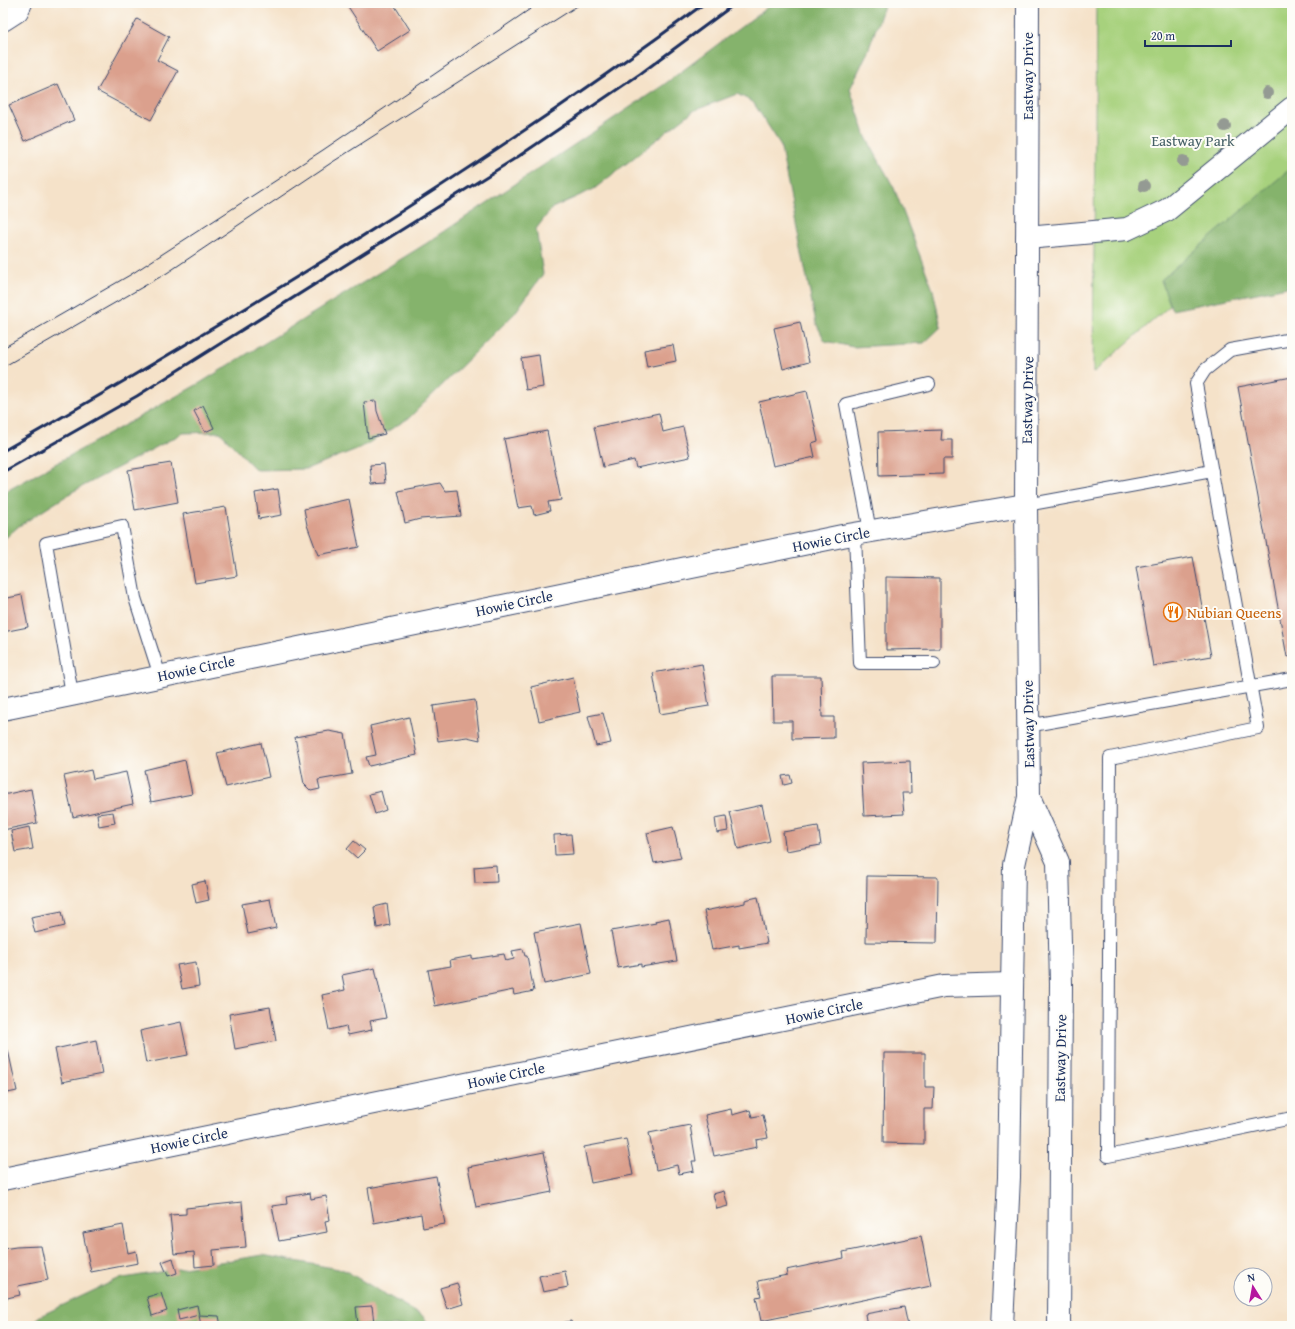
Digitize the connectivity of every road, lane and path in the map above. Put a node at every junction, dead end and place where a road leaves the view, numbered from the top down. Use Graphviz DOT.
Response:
graph roads {
  1 [pos="1028,3"];
  2 [pos="1292,108"];
  3 [pos="1027,238"];
  4 [pos="1292,339"];
  5 [pos="929,384"];
  6 [pos="1212,471"];
  7 [pos="1026,505"];
  8 [pos="862,533"];
  9 [pos="934,663"];
  10 [pos="160,676"];
  11 [pos="1292,679"];
  12 [pos="1250,687"];
  13 [pos="72,694"];
  14 [pos="3,710"];
  15 [pos="1027,726"];
  16 [pos="1029,797"];
  17 [pos="1011,984"];
  18 [pos="1292,1118"];
  19 [pos="3,1179"];
  20 [pos="1002,1326"];
  21 [pos="1059,1326"];
  1 -- 3 [label="street, Eastway Drive"];
  2 -- 3 [label="street"];
  3 -- 7 [label="street, Eastway Drive"];
  4 -- 6 [label="lane"];
  5 -- 8 [label="lane"];
  6 -- 7 [label="lane"];
  6 -- 12 [label="lane"];
  7 -- 8 [label="street, Howie Circle"];
  7 -- 15 [label="street, Eastway Drive"];
  8 -- 9 [label="lane"];
  8 -- 10 [label="street, Howie Circle"];
  10 -- 13 [label="street, Howie Circle"];
  10 -- 13 [label="lane"];
  11 -- 12 [label="lane"];
  12 -- 15 [label="lane"];
  12 -- 18 [label="lane"];
  13 -- 14 [label="street, Howie Circle"];
  15 -- 16 [label="street, Eastway Drive"];
  16 -- 17 [label="street, Eastway Drive"];
  16 -- 21 [label="street, Eastway Drive"];
  17 -- 19 [label="street, Howie Circle"];
  17 -- 20 [label="street, Eastway Drive"];
}
